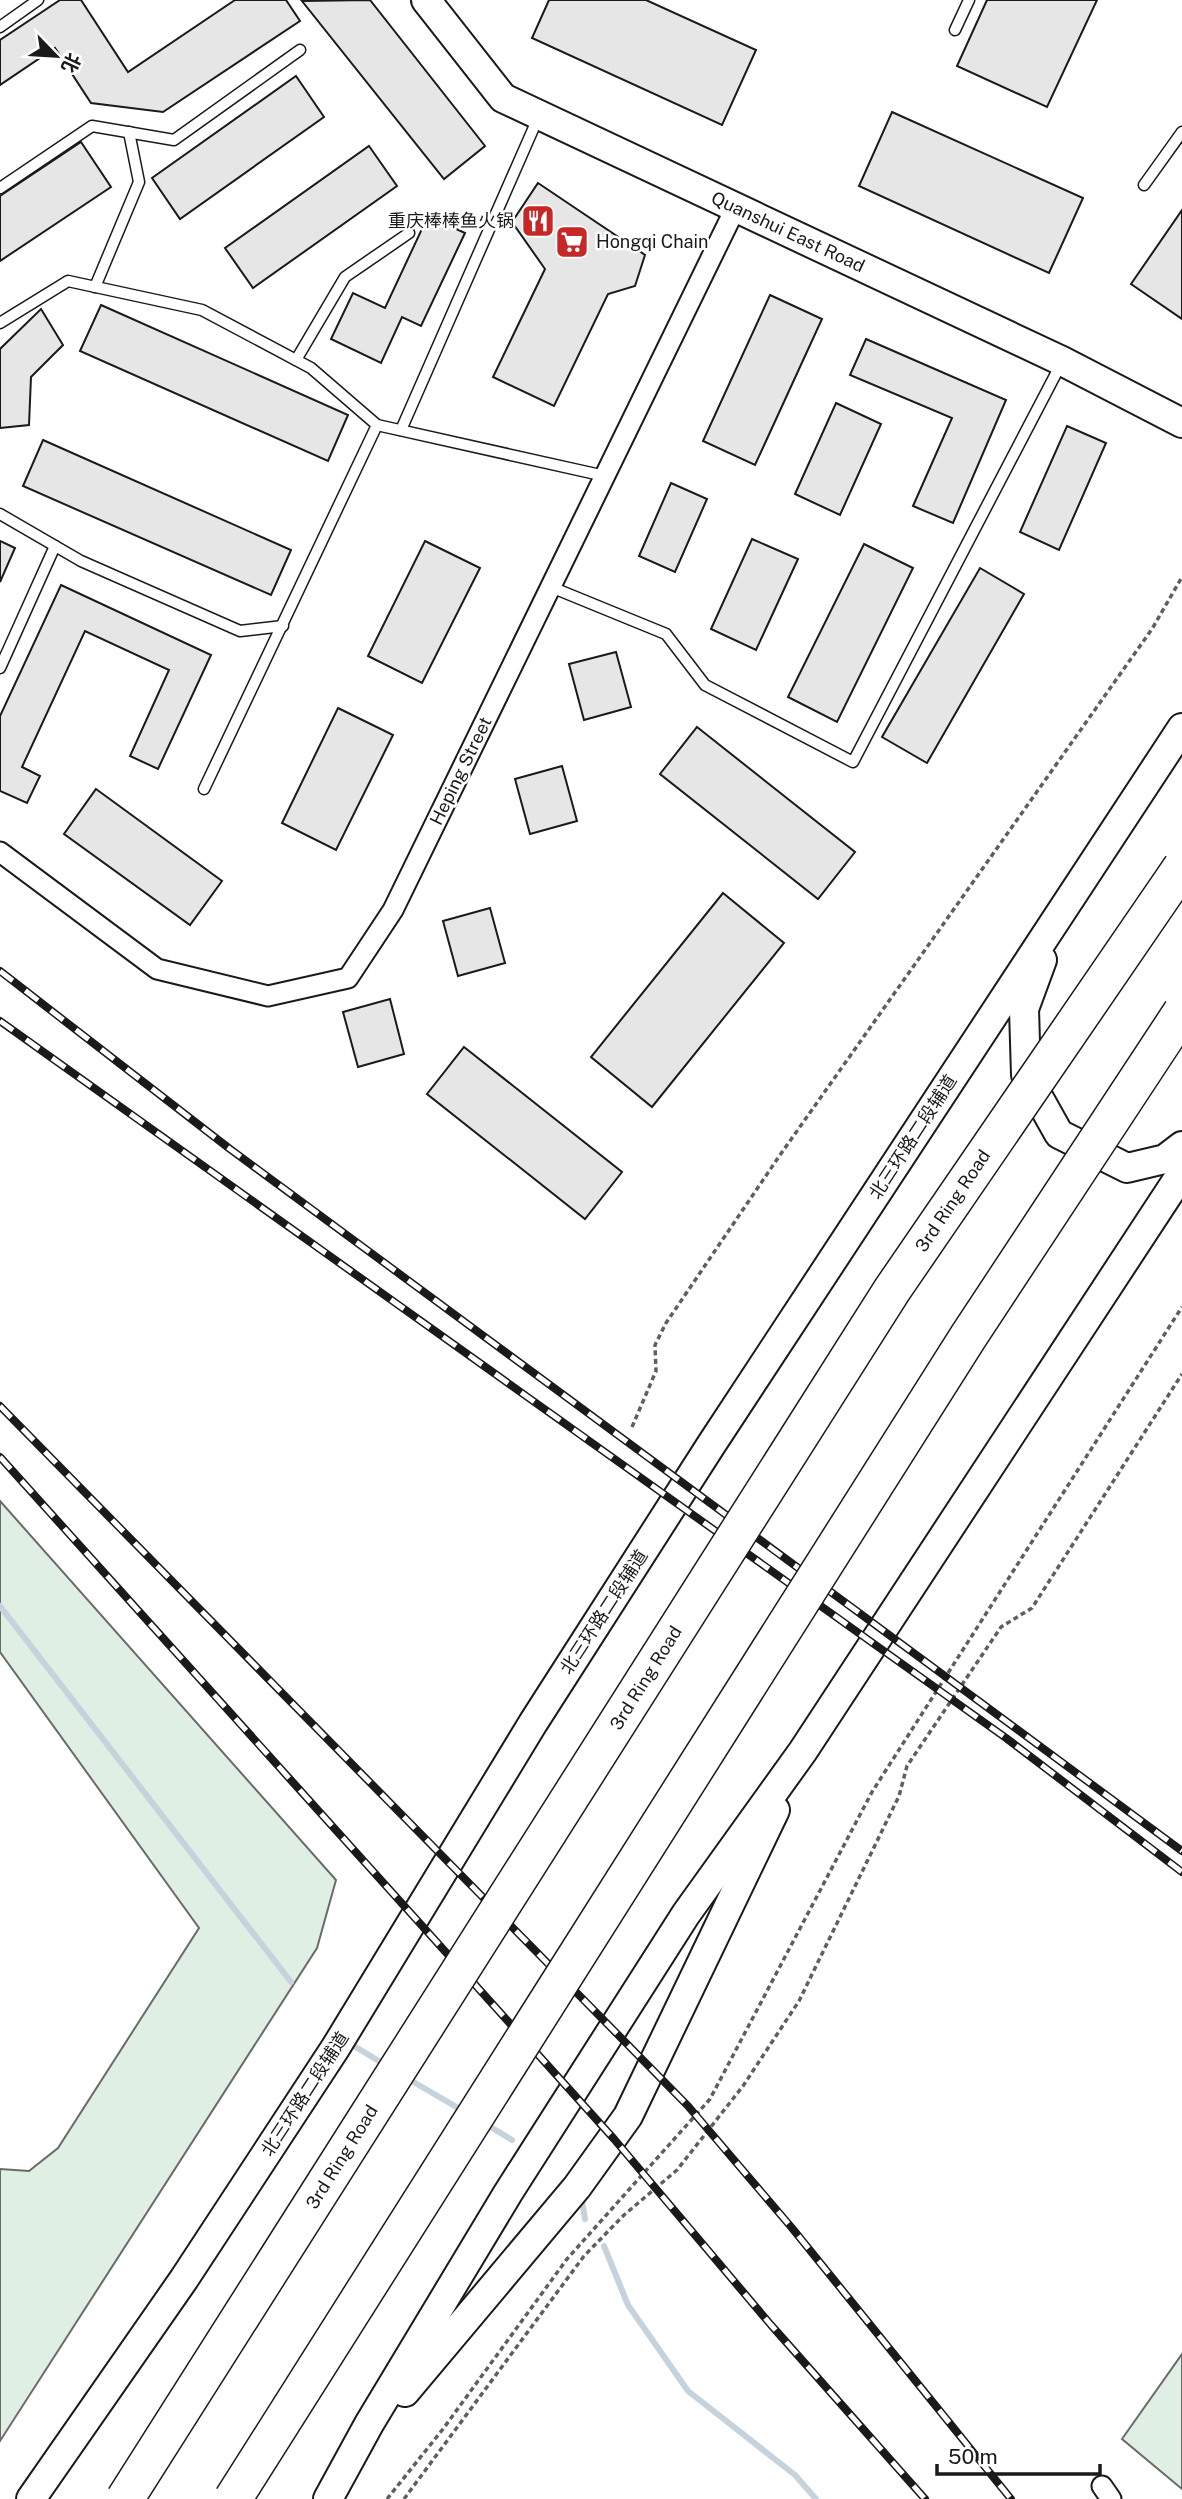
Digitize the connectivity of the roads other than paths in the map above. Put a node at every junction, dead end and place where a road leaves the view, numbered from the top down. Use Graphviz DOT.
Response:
graph roads {
  1 [pos="38,0"];
  2 [pos="426,0"];
  3 [pos="969,0"];
  4 [pos="0,27"];
  5 [pos="955,30"];
  6 [pos="300,50"];
  7 [pos="540,115"];
  8 [pos="128,132"];
  9 [pos="1182,132"];
  10 [pos="1144,185"];
  11 [pos="0,188"];
  12 [pos="736,207"];
  13 [pos="409,233"];
  14 [pos="95,287"];
  15 [pos="0,323"];
  16 [pos="296,360"];
  17 [pos="1062,361"];
  18 [pos="1182,423"];
  19 [pos="377,425"];
  20 [pos="401,430"];
  21 [pos="605,476"];
  22 [pos="0,514"];
  23 [pos="55,546"];
  24 [pos="551,587"];
  25 [pos="283,626"];
  26 [pos="0,668"];
  27 [pos="1182,728"];
  28 [pos="204,789"];
  29 [pos="0,852"];
  30 [pos="1182,867"];
  31 [pos="1059,914"];
  32 [pos="1182,1012"];
  33 [pos="1182,1146"];
  34 [pos="1182,1173"];
  35 [pos="803,1751"];
  36 [pos="353,2453"];
  37 [pos="31,2499"];
  38 [pos="125,2499"];
  39 [pos="233,2499"];
  40 [pos="328,2499"];
  1 -- 4 [label="lane"];
  2 -- 7 [label="main road, Quanshui East Road"];
  3 -- 5 [label="lane"];
  6 -- 8 [label="lane"];
  7 -- 12 [label="main road, Quanshui East Road"];
  7 -- 20 [label="lane"];
  8 -- 11 [label="lane"];
  8 -- 14 [label="lane"];
  9 -- 10 [label="lane"];
  12 -- 17 [label="main road, Quanshui East Road"];
  12 -- 21 [label="street, Heping Street"];
  13 -- 16 [label="lane"];
  14 -- 15 [label="lane"];
  14 -- 16 [label="lane"];
  16 -- 19 [label="lane"];
  17 -- 18 [label="main road, Quanshui East Road"];
  17 -- 24 [label="lane"];
  19 -- 20 [label="lane"];
  19 -- 25 [label="lane"];
  20 -- 21 [label="lane"];
  21 -- 24 [label="street, Heping Street"];
  22 -- 23 [label="lane"];
  23 -- 25 [label="lane"];
  23 -- 26 [label="lane"];
  24 -- 29 [label="street, Heping Street"];
  25 -- 28 [label="lane"];
  27 -- 31 [label="main road, 北三环路二段辅道"];
  30 -- 38 [label="highway, 3rd Ring Road, bridge"];
  31 -- 33 [label="main road"];
  31 -- 37 [label="main road, 北三环路二段辅道"];
  32 -- 39 [label="highway, bridge"];
  34 -- 35 [label="main road"];
  35 -- 36 [label="main road"];
  35 -- 36 [label="main road"];
  36 -- 40 [label="main road"];
}
